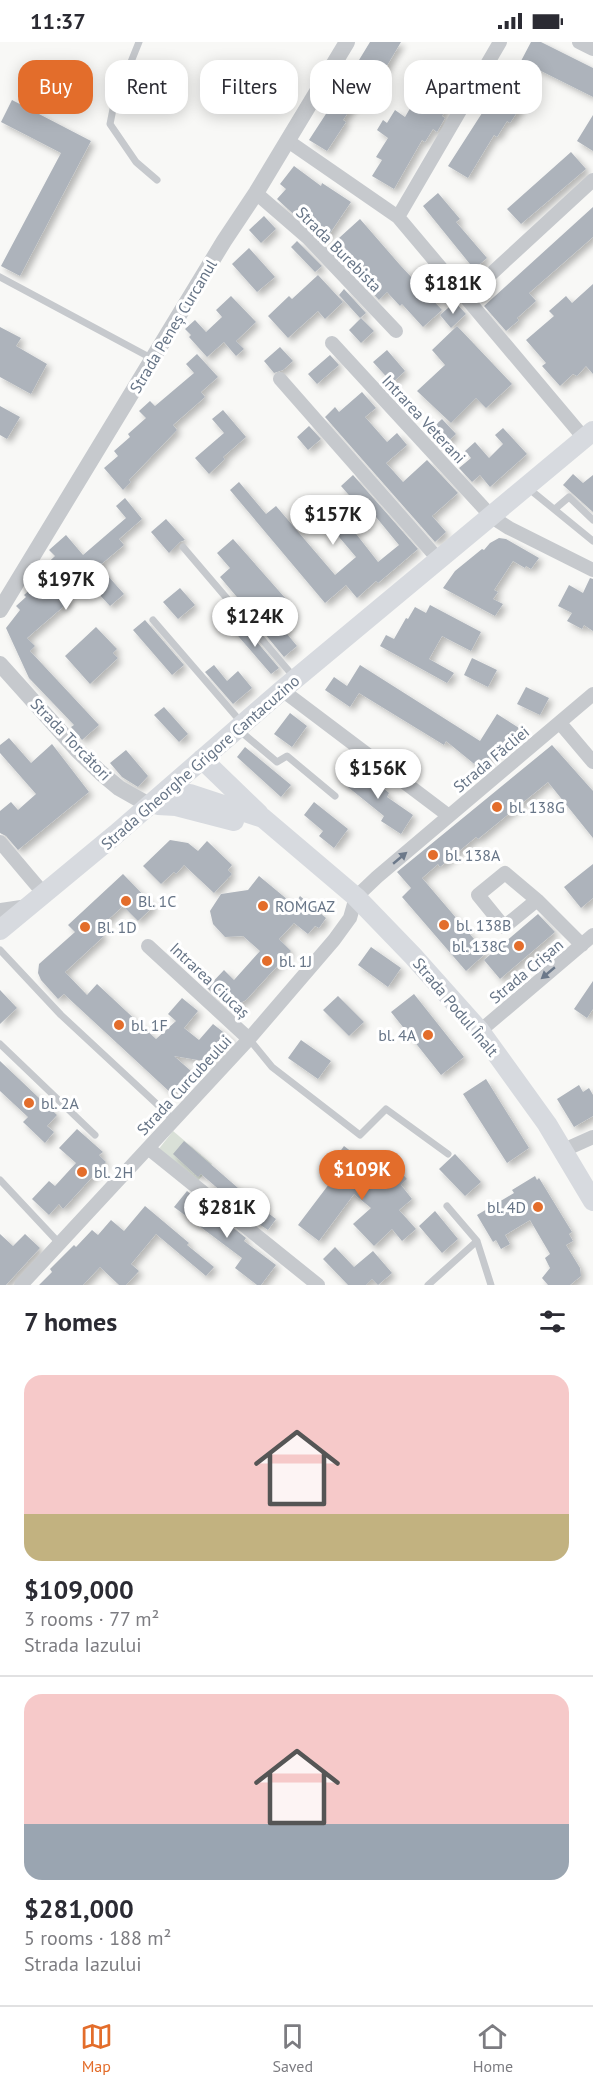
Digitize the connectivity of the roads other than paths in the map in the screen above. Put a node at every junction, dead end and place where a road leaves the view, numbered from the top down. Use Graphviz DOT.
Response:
graph roads {
  1 [pos="139,42"];
  2 [pos="348,42"];
  3 [pos="500,42"];
  4 [pos="579,42"];
  5 [pos="593,49"];
  6 [pos="288,141"];
  7 [pos="157,180"];
  8 [pos="593,180"];
  9 [pos="256,193"];
  10 [pos="398,217"];
  11 [pos="0,277"];
  12 [pos="466,297"];
  13 [pos="396,331"];
  14 [pos="332,343"];
  15 [pos="154,359"];
  16 [pos="280,379"];
  17 [pos="589,435"];
  18 [pos="527,487"];
  19 [pos="555,509"];
  20 [pos="492,517"];
  21 [pos="593,520"];
  22 [pos="593,541"];
  23 [pos="183,547"];
  24 [pos="439,560"];
  25 [pos="592,569"];
  26 [pos="0,610"];
  27 [pos="153,621"];
  28 [pos="0,664"];
  29 [pos="289,684"];
  30 [pos="593,694"];
  31 [pos="560,723"];
  32 [pos="240,727"];
  33 [pos="202,759"];
  34 [pos="593,762"];
  35 [pos="334,796"];
  36 [pos="149,805"];
  37 [pos="449,816"];
  38 [pos="263,818"];
  39 [pos="289,840"];
  40 [pos="0,842"];
  41 [pos="356,897"];
  42 [pos="36,900"];
  43 [pos="537,900"];
  44 [pos="0,910"];
  45 [pos="0,930"];
  46 [pos="588,940"];
  47 [pos="148,946"];
  48 [pos="0,950"];
  49 [pos="480,1031"];
  50 [pos="249,1039"];
  51 [pos="0,1044"];
  52 [pos="174,1120"];
  53 [pos="95,1135"];
  54 [pos="593,1137"];
  55 [pos="148,1148"];
  56 [pos="564,1150"];
  57 [pos="448,1154"];
  58 [pos="0,1180"];
  59 [pos="593,1201"];
  60 [pos="447,1206"];
  61 [pos="477,1241"];
  62 [pos="60,1244"];
  63 [pos="21,1285"];
  64 [pos="318,1285"];
  65 [pos="428,1285"];
  66 [pos="491,1285"];
  1 -- 7 [label="lane"];
  2 -- 6 [label="street, Strada Peneș Curcanul"];
  3 -- 10 [label="street"];
  4 -- 5 [label="street"];
  6 -- 9 [label="street, Strada Peneș Curcanul"];
  6 -- 10 [label="street"];
  8 -- 12 [label="street"];
  9 -- 13 [label="street, Strada Burebista"];
  9 -- 15 [label="street, Strada Peneș Curcanul"];
  10 -- 12 [label="street"];
  11 -- 15 [label="lane"];
  12 -- 17 [label="street"];
  14 -- 20 [label="street, Intrarea Veterani"];
  15 -- 26 [label="street, Strada Peneș Curcanul"];
  16 -- 24 [label="street"];
  17 -- 18 [label="main road, Strada Gheorghe Grigore Cantacuzino"];
  18 -- 19 [label="lane"];
  18 -- 20 [label="main road, Strada Gheorghe Grigore Cantacuzino"];
  19 -- 21 [label="lane"];
  19 -- 22 [label="lane"];
  20 -- 24 [label="main road, Strada Gheorghe Grigore Cantacuzino"];
  20 -- 25 [label="street, Intrarea Veterani"];
  23 -- 29 [label="lane"];
  24 -- 29 [label="main road, Strada Gheorghe Grigore Cantacuzino"];
  27 -- 32 [label="lane"];
  28 -- 36 [label="street, Strada Torcători"];
  29 -- 32 [label="main road, Strada Gheorghe Grigore Cantacuzino"];
  29 -- 37 [label="street"];
  30 -- 31 [label="street, Strada Făcliei"];
  31 -- 34 [label="street"];
  31 -- 37 [label="street, Strada Făcliei"];
  32 -- 33 [label="main road, Strada Gheorghe Grigore Cantacuzino"];
  32 -- 35 [label="lane"];
  33 -- 36 [label="main road, Strada Gheorghe Grigore Cantacuzino"];
  33 -- 38 [label="main road"];
  36 -- 38 [label="main road, Strada Podul Înalt"];
  36 -- 39 [label="main road, Strada Podul Înalt"];
  36 -- 42 [label="main road, Strada Gheorghe Grigore Cantacuzino"];
  41 -- 37 [label="street, Strada Făcliei, one-way"];
  38 -- 39 [label="main road, Strada Podul Înalt"];
  39 -- 41 [label="main road, Strada Podul Înalt"];
  40 -- 42 [label="street"];
  41 -- 49 [label="main road, Strada Podul Înalt"];
  41 -- 50 [label="street, Strada Curcubeului"];
  42 -- 44 [label="street"];
  42 -- 45 [label="main road, Strada Gheorghe Grigore Cantacuzino"];
  43 -- 46 [label="street"];
  46 -- 49 [label="street, Strada Crișan, one-way"];
  47 -- 50 [label="street, Intrarea Ciucaș"];
  48 -- 52 [label="lane"];
  49 -- 56 [label="main road, Strada Podul Înalt"];
  50 -- 52 [label="street, Strada Curcubeului"];
  50 -- 57 [label="lane"];
  51 -- 53 [label="lane"];
  52 -- 55 [label="street, Strada Curcubeului"];
  54 -- 56 [label="street"];
  55 -- 62 [label="street, Strada Curcubeului"];
  55 -- 64 [label="street"];
  56 -- 59 [label="main road, Strada Podul Înalt"];
  58 -- 62 [label="lane"];
  60 -- 61 [label="lane"];
  61 -- 65 [label="lane"];
  61 -- 66 [label="lane"];
  62 -- 63 [label="street, Strada Curcubeului"];
}
